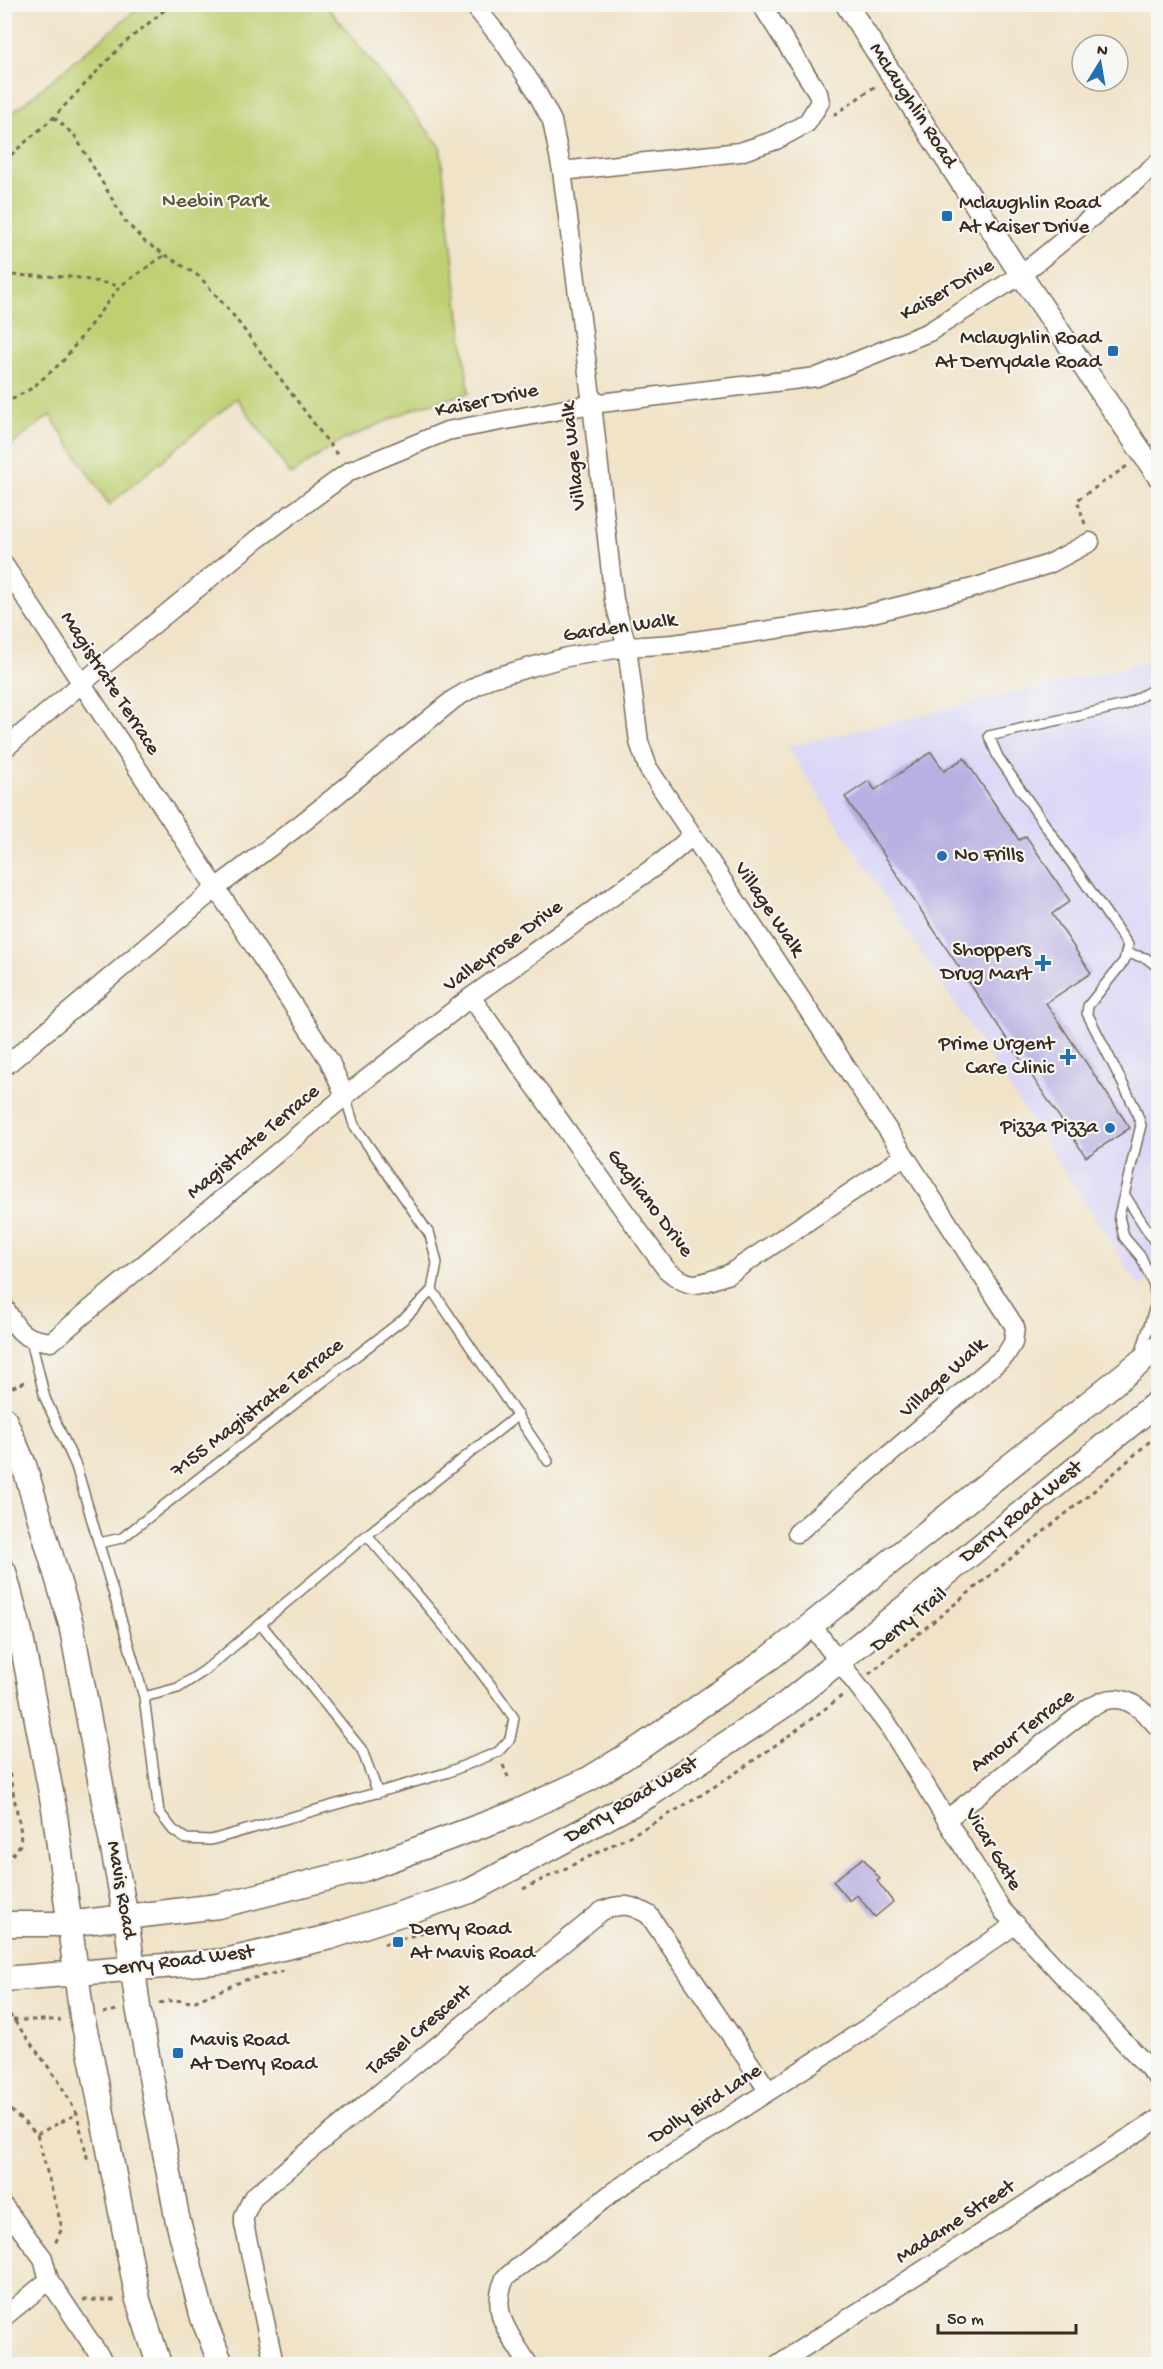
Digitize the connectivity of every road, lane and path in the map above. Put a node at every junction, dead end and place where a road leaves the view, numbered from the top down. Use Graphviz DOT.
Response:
graph roads {
  1 [pos="171,4"];
  2 [pos="473,4"];
  3 [pos="760,4"];
  4 [pos="846,4"];
  5 [pos="892,74"];
  6 [pos="820,102"];
  7 [pos="54,117"];
  8 [pos="4,161"];
  9 [pos="1158,163"];
  10 [pos="562,171"];
  11 [pos="165,255"];
  12 [pos="4,275"];
  13 [pos="1021,275"];
  14 [pos="120,286"];
  15 [pos="4,404"];
  16 [pos="592,404"];
  17 [pos="1144,455"];
  18 [pos="350,471"];
  19 [pos="1158,477"];
  20 [pos="1090,542"];
  21 [pos="4,565"];
  22 [pos="627,647"];
  23 [pos="81,684"];
  24 [pos="1158,687"];
  25 [pos="4,749"];
  26 [pos="692,836"];
  27 [pos="216,888"];
  28 [pos="1126,953"];
  29 [pos="1156,961"];
  30 [pos="471,997"];
  31 [pos="4,1067"];
  32 [pos="345,1096"];
  33 [pos="905,1156"];
  34 [pos="1124,1194"];
  35 [pos="1158,1247"];
  36 [pos="432,1290"];
  37 [pos="4,1307"];
  38 [pos="31,1340"];
  39 [pos="1158,1348"];
  40 [pos="1137,1365"];
  41 [pos="1158,1402"];
  42 [pos="518,1415"];
  43 [pos="4,1419"];
  44 [pos="1158,1434"];
  45 [pos="549,1461"];
  46 [pos="797,1533"];
  47 [pos="367,1535"];
  48 [pos="99,1543"];
  49 [pos="4,1572"];
  50 [pos="261,1624"];
  51 [pos="812,1626"];
  52 [pos="839,1662"];
  53 [pos="874,1670"];
  54 [pos="144,1696"];
  55 [pos="1158,1727"];
  56 [pos="4,1747"];
  57 [pos="378,1793"];
  58 [pos="947,1819"];
  59 [pos="4,1865"];
  60 [pos="126,1918"];
  61 [pos="4,1924"];
  62 [pos="67,1924"];
  63 [pos="1016,1924"];
  64 [pos="133,1969"];
  65 [pos="76,1974"];
  66 [pos="4,1979"];
  67 [pos="174,2000"];
  68 [pos="4,2007"];
  69 [pos="138,2007"];
  70 [pos="81,2017"];
  71 [pos="4,2020"];
  72 [pos="16,2022"];
  73 [pos="1158,2078"];
  74 [pos="768,2090"];
  75 [pos="4,2104"];
  76 [pos="77,2114"];
  77 [pos="1158,2119"];
  78 [pos="37,2134"];
  79 [pos="90,2170"];
  80 [pos="4,2207"];
  81 [pos="43,2258"];
  82 [pos="49,2280"];
  83 [pos="120,2290"];
  84 [pos="123,2300"];
  85 [pos="4,2317"];
  86 [pos="105,2364"];
  87 [pos="159,2364"];
  88 [pos="221,2364"];
  89 [pos="274,2364"];
  90 [pos="528,2364"];
  91 [pos="778,2364"];
  1 -- 7 [label="path"];
  2 -- 10 [label="street, Village Walk"];
  3 -- 6 [label="street"];
  4 -- 5 [label="street, McLaughlin Road"];
  5 -- 6 [label="path"];
  5 -- 13 [label="street, McLaughlin Road"];
  6 -- 10 [label="street"];
  7 -- 8 [label="path"];
  7 -- 11 [label="path"];
  9 -- 13 [label="street, Kaiser Drive"];
  10 -- 16 [label="street, Village Walk"];
  11 -- 14 [label="path"];
  11 -- 18 [label="path"];
  12 -- 14 [label="path"];
  13 -- 16 [label="street, Kaiser Drive"];
  13 -- 17 [label="street, McLaughlin Road"];
  14 -- 15 [label="path"];
  16 -- 18 [label="street, Kaiser Drive"];
  16 -- 22 [label="street, Village Walk"];
  17 -- 19 [label="street, McLaughlin Road"];
  17 -- 20 [label="path"];
  18 -- 23 [label="street, Kaiser Drive"];
  20 -- 22 [label="street, Garden Walk"];
  21 -- 23 [label="street, Magistrate Terrace"];
  22 -- 26 [label="street, Village Walk"];
  22 -- 27 [label="street, Garden Walk"];
  23 -- 25 [label="street, Kaiser Drive"];
  23 -- 27 [label="street, Magistrate Terrace"];
  24 -- 28 [label="lane"];
  26 -- 30 [label="street, Valleyrose Drive"];
  26 -- 33 [label="street, Village Walk"];
  27 -- 31 [label="street"];
  27 -- 32 [label="street, Magistrate Terrace"];
  28 -- 29 [label="lane"];
  28 -- 34 [label="lane"];
  30 -- 32 [label="street, Valleyrose Drive"];
  30 -- 33 [label="street, Gagliano Drive"];
  32 -- 36 [label="lane"];
  32 -- 38 [label="street, Magistrate Terrace"];
  33 -- 46 [label="street, Village Walk"];
  34 -- 35 [label="lane"];
  34 -- 40 [label="lane"];
  36 -- 42 [label="lane"];
  36 -- 48 [label="lane, 7155 Magistrate Terrace"];
  37 -- 38 [label="street"];
  38 -- 48 [label="lane"];
  39 -- 40 [label="main road, Derry Road West"];
  40 -- 51 [label="main road, Derry Road West"];
  41 -- 52 [label="main road, Derry Road West"];
  42 -- 45 [label="lane"];
  42 -- 47 [label="lane"];
  43 -- 60 [label="main road, Mavis Road"];
  44 -- 53 [label="path, Derry Trail"];
  47 -- 50 [label="lane"];
  47 -- 57 [label="lane"];
  48 -- 54 [label="lane"];
  49 -- 62 [label="main road"];
  50 -- 54 [label="lane"];
  50 -- 57 [label="lane"];
  51 -- 52 [label="street, Vicar Gate"];
  51 -- 60 [label="main road, Derry Road West"];
  52 -- 58 [label="street, Vicar Gate"];
  52 -- 64 [label="main road, Derry Road West"];
  54 -- 57 [label="lane"];
  55 -- 58 [label="street, Amour Terrace"];
  56 -- 59 [label="path"];
  58 -- 63 [label="street, Vicar Gate"];
  60 -- 62 [label="main road, Derry Road West"];
  60 -- 64 [label="main road, Mavis Road"];
  61 -- 62 [label="main road, Derry Road West"];
  62 -- 65 [label="main road"];
  63 -- 73 [label="street, Vicar Gate"];
  63 -- 74 [label="street, Dolly Bird Lane"];
  64 -- 65 [label="main road, Derry Road West"];
  64 -- 69 [label="main road, Mavis Road"];
  65 -- 66 [label="main road, Derry Road West"];
  65 -- 70 [label="main road"];
  67 -- 69 [label="path"];
  68 -- 72 [label="path"];
  69 -- 70 [label="path"];
  69 -- 88 [label="main road, Mavis Road"];
  70 -- 72 [label="path"];
  70 -- 87 [label="main road"];
  71 -- 72 [label="path"];
  72 -- 76 [label="path"];
  74 -- 89 [label="street, Tassel Crescent"];
  74 -- 90 [label="street, Dolly Bird Lane"];
  75 -- 78 [label="path"];
  76 -- 78 [label="path"];
  76 -- 79 [label="path"];
  77 -- 91 [label="street, Madame Street"];
  78 -- 81 [label="path"];
  80 -- 81 [label="street"];
  81 -- 82 [label="street"];
  82 -- 85 [label="street"];
  82 -- 86 [label="street"];
  83 -- 84 [label="path"];
}
